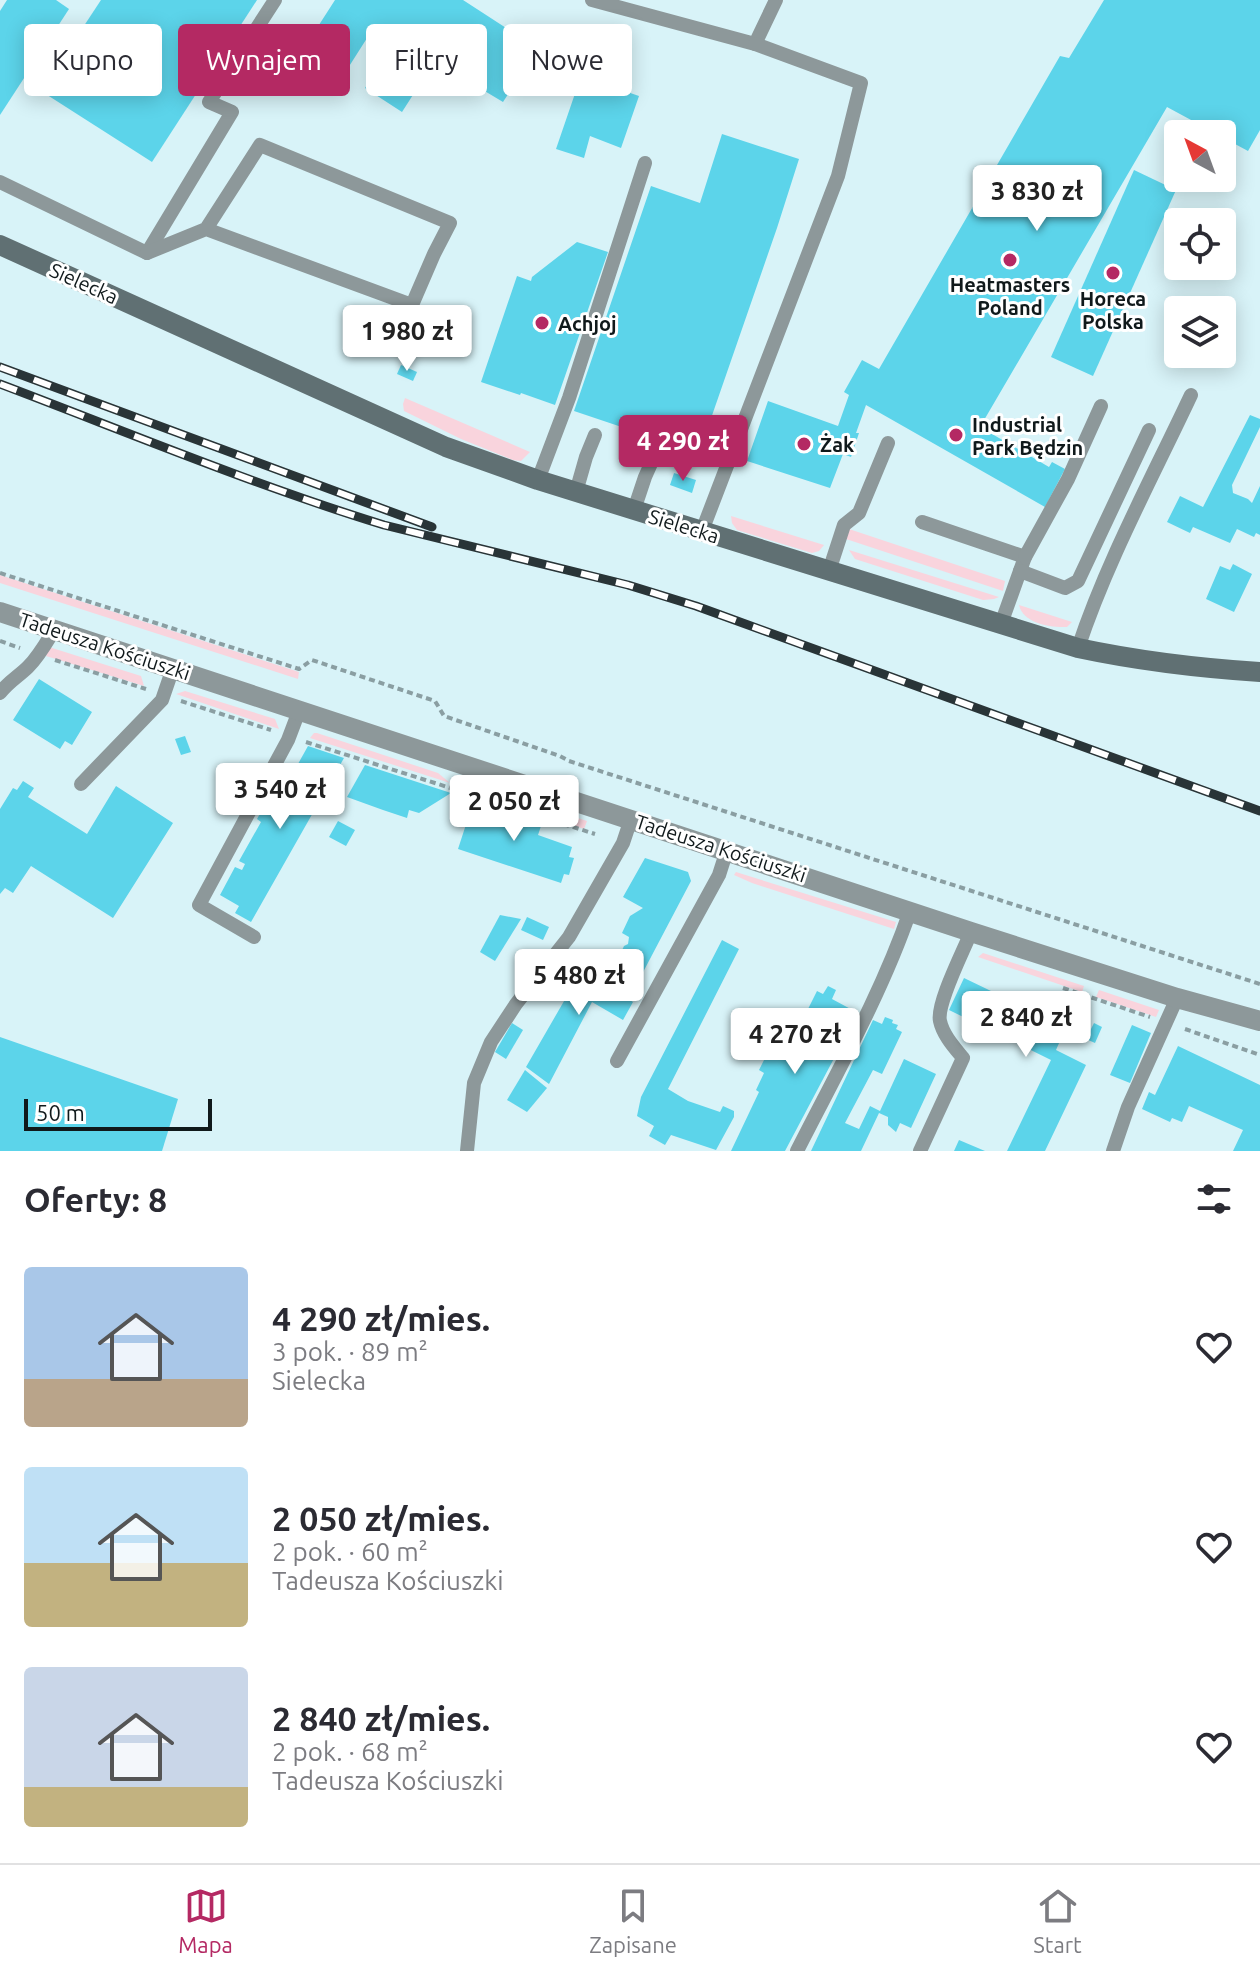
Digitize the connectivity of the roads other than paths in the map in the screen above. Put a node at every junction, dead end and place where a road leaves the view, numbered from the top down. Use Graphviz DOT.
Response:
graph roads {
  1 [pos="275,0"];
  2 [pos="592,0"];
  3 [pos="776,0"];
  4 [pos="755,44"];
  5 [pos="645,163"];
  6 [pos="0,182"];
  7 [pos="206,229"];
  8 [pos="0,245"];
  9 [pos="147,253"];
  10 [pos="1191,395"];
  11 [pos="1101,406"];
  12 [pos="1149,430"];
  13 [pos="595,435"];
  14 [pos="888,443"];
  15 [pos="658,448"];
  16 [pos="538,480"];
  17 [pos="576,492"];
  18 [pos="634,510"];
  19 [pos="922,522"];
  20 [pos="702,531"];
  21 [pos="1022,564"];
  22 [pos="829,571"];
  23 [pos="0,612"];
  24 [pos="1001,624"];
  25 [pos="54,630"];
  26 [pos="1078,648"];
  27 [pos="173,668"];
  28 [pos="1260,672"];
  29 [pos="0,693"];
  30 [pos="299,711"];
  31 [pos="81,784"];
  32 [pos="631,819"];
  33 [pos="727,850"];
  34 [pos="910,911"];
  35 [pos="971,932"];
  36 [pos="254,937"];
  37 [pos="1177,998"];
  38 [pos="1255,1030"];
  39 [pos="617,1061"];
  40 [pos="467,1151"];
  41 [pos="797,1151"];
  42 [pos="920,1151"];
  43 [pos="1113,1151"];
  1 -- 9 [label="lane"];
  2 -- 4 [label="lane"];
  3 -- 4 [label="lane"];
  4 -- 20 [label="lane"];
  5 -- 16 [label="lane"];
  6 -- 9 [label="lane"];
  7 -- 7 [label="lane"];
  7 -- 9 [label="lane"];
  8 -- 16 [label="street, Sielecka"];
  10 -- 26 [label="lane"];
  11 -- 21 [label="lane"];
  12 -- 21 [label="lane"];
  13 -- 17 [label="lane"];
  14 -- 22 [label="lane"];
  15 -- 18 [label="lane"];
  16 -- 17 [label="street, Sielecka"];
  17 -- 18 [label="street, Sielecka"];
  18 -- 20 [label="street, Sielecka"];
  19 -- 21 [label="lane"];
  20 -- 22 [label="street, Sielecka"];
  21 -- 24 [label="lane"];
  22 -- 24 [label="street, Sielecka"];
  23 -- 25 [label="street, Tadeusza Kościuszki"];
  24 -- 26 [label="street, Sielecka"];
  25 -- 27 [label="street, Tadeusza Kościuszki"];
  25 -- 29 [label="lane"];
  26 -- 28 [label="street, Sielecka"];
  27 -- 30 [label="street, Tadeusza Kościuszki"];
  27 -- 31 [label="lane"];
  30 -- 32 [label="street, Tadeusza Kościuszki"];
  30 -- 36 [label="lane"];
  32 -- 33 [label="street, Tadeusza Kościuszki"];
  32 -- 40 [label="lane"];
  33 -- 34 [label="street, Tadeusza Kościuszki"];
  33 -- 39 [label="lane"];
  34 -- 35 [label="street, Tadeusza Kościuszki"];
  34 -- 41 [label="lane"];
  35 -- 37 [label="street, Tadeusza Kościuszki"];
  35 -- 42 [label="lane"];
  37 -- 38 [label="street, Tadeusza Kościuszki"];
  37 -- 43 [label="lane"];
}
